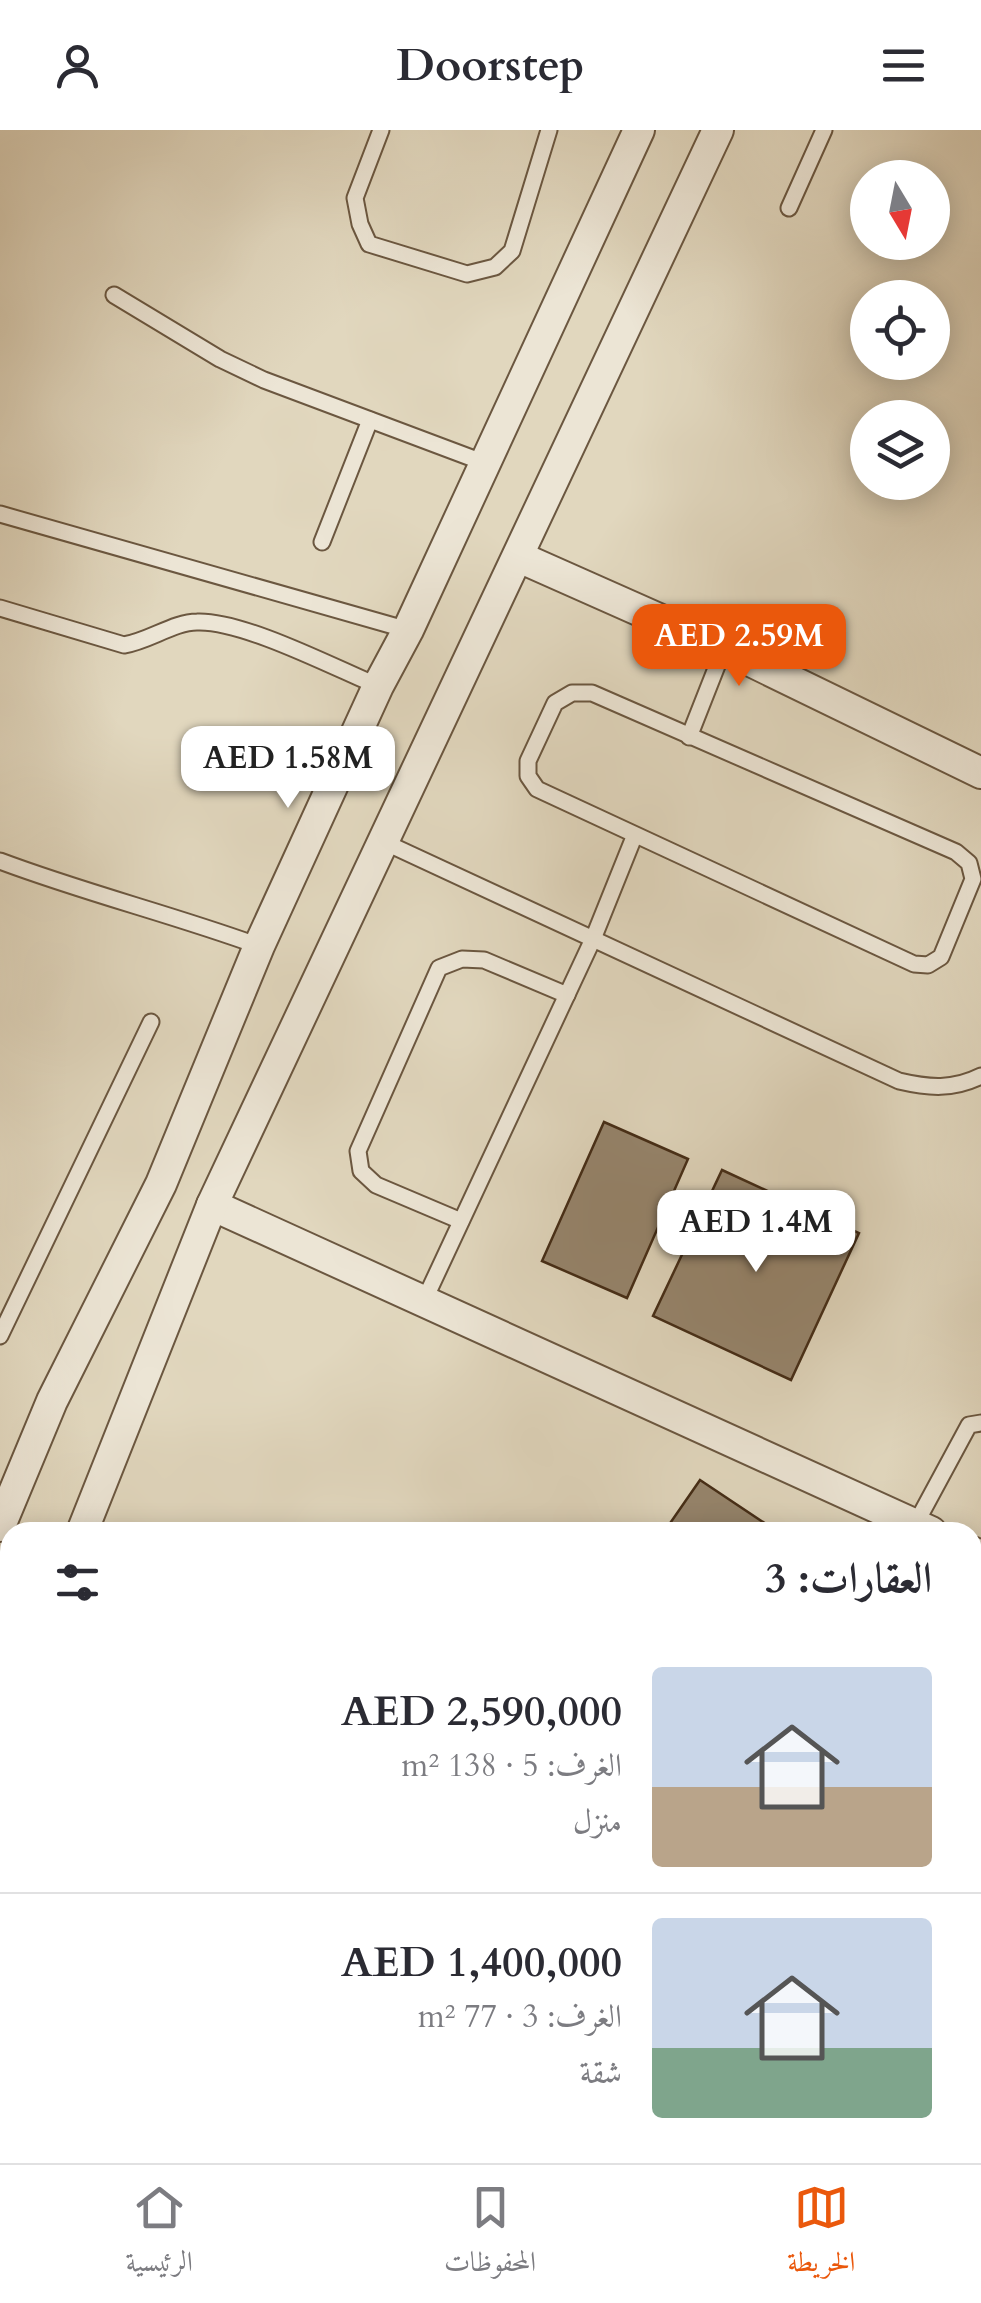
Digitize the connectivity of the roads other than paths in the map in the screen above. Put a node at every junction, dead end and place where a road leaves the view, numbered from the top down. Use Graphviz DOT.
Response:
graph roads {
  1 [pos="381,130"];
  2 [pos="548,130"];
  3 [pos="639,130"];
  4 [pos="718,130"];
  5 [pos="824,130"];
  6 [pos="789,208"];
  7 [pos="114,295"];
  8 [pos="370,420"];
  9 [pos="485,463"];
  10 [pos="0,514"];
  11 [pos="322,542"];
  12 [pos="518,557"];
  13 [pos="0,608"];
  14 [pos="408,630"];
  15 [pos="724,648"];
  16 [pos="378,686"];
  17 [pos="689,736"];
  18 [pos="981,773"];
  19 [pos="634,837"];
  20 [pos="384,842"];
  21 [pos="0,861"];
  22 [pos="593,938"];
  23 [pos="259,946"];
  24 [pos="567,995"];
  25 [pos="151,1022"];
  26 [pos="981,1076"];
  27 [pos="212,1205"];
  28 [pos="461,1221"];
  29 [pos="424,1301"];
  30 [pos="0,1336"];
  31 [pos="981,1423"];
  32 [pos="2,1522"];
  33 [pos="86,1522"];
  34 [pos="908,1522"];
  35 [pos="926,1522"];
  1 -- 2 [label="lane"];
  3 -- 9 [label="street"];
  4 -- 12 [label="street"];
  5 -- 6 [label="lane"];
  7 -- 8 [label="lane"];
  8 -- 9 [label="lane"];
  8 -- 11 [label="lane"];
  9 -- 14 [label="street"];
  10 -- 14 [label="lane"];
  12 -- 15 [label="street"];
  12 -- 20 [label="street"];
  13 -- 16 [label="lane"];
  14 -- 16 [label="street"];
  15 -- 17 [label="lane"];
  15 -- 18 [label="street"];
  16 -- 23 [label="street"];
  17 -- 19 [label="lane"];
  17 -- 19 [label="lane"];
  19 -- 22 [label="lane"];
  20 -- 22 [label="lane"];
  20 -- 27 [label="street"];
  21 -- 23 [label="lane"];
  22 -- 24 [label="lane"];
  22 -- 26 [label="lane"];
  23 -- 32 [label="street"];
  24 -- 28 [label="lane"];
  24 -- 28 [label="lane"];
  25 -- 30 [label="lane"];
  27 -- 29 [label="street"];
  27 -- 33 [label="street"];
  28 -- 29 [label="lane"];
  29 -- 34 [label="street"];
  31 -- 35 [label="lane"];
}
